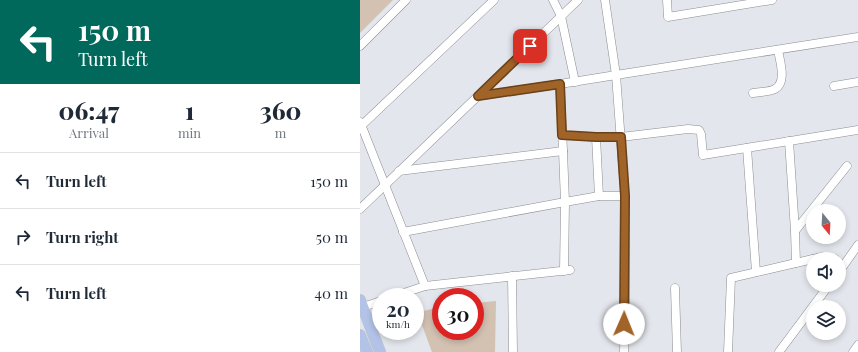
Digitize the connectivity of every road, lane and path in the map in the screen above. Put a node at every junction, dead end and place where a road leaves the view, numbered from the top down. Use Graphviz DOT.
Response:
graph roads {
  1 [pos="406,0"];
  2 [pos="553,0"];
  3 [pos="578,0"];
  4 [pos="605,0"];
  5 [pos="668,0"];
  6 [pos="772,0"];
  7 [pos="490,2"];
  8 [pos="561,16"];
  9 [pos="858,37"];
  10 [pos="360,46"];
  11 [pos="778,50"];
  12 [pos="616,75"];
  13 [pos="575,82"];
  14 [pos="858,82"];
  15 [pos="560,84"];
  16 [pos="834,86"];
  17 [pos="753,93"];
  18 [pos="478,96"];
  19 [pos="361,124"];
  20 [pos="858,130"];
  21 [pos="562,135"];
  22 [pos="596,137"];
  23 [pos="621,137"];
  24 [pos="789,141"];
  25 [pos="747,148"];
  26 [pos="563,151"];
  27 [pos="847,166"];
  28 [pos="399,171"];
  29 [pos="385,184"];
  30 [pos="600,196"];
  31 [pos="625,196"];
  32 [pos="565,202"];
  33 [pos="360,209"];
  34 [pos="795,231"];
  35 [pos="403,232"];
  36 [pos="858,245"];
  37 [pos="846,258"];
  38 [pos="806,261"];
  39 [pos="796,263"];
  40 [pos="756,272"];
  41 [pos="512,276"];
  42 [pos="425,286"];
  43 [pos="419,288"];
  44 [pos="675,288"];
  45 [pos="824,292"];
  46 [pos="372,303"];
  47 [pos="361,305"];
  48 [pos="360,336"];
  49 [pos="858,345"];
  50 [pos="366,352"];
  51 [pos="380,352"];
  52 [pos="513,352"];
  53 [pos="624,352"];
  54 [pos="677,352"];
  55 [pos="728,352"];
  56 [pos="779,352"];
  57 [pos="852,352"];
  1 -- 10 [label="street"];
  2 -- 8 [label="street"];
  3 -- 8 [label="street"];
  4 -- 12 [label="street"];
  5 -- 6 [label="street"];
  7 -- 19 [label="street"];
  8 -- 13 [label="street"];
  8 -- 18 [label="street"];
  9 -- 11 [label="street"];
  11 -- 12 [label="street"];
  11 -- 17 [label="street"];
  12 -- 13 [label="street"];
  12 -- 23 [label="street"];
  13 -- 15 [label="street"];
  14 -- 16 [label="street"];
  15 -- 18 [label="street"];
  15 -- 21 [label="street"];
  18 -- 28 [label="street"];
  19 -- 29 [label="street"];
  20 -- 24 [label="street"];
  21 -- 22 [label="street"];
  21 -- 26 [label="street"];
  22 -- 23 [label="street"];
  22 -- 30 [label="street"];
  23 -- 25 [label="street"];
  23 -- 31 [label="street"];
  24 -- 25 [label="street"];
  24 -- 34 [label="street"];
  25 -- 40 [label="street"];
  26 -- 28 [label="street"];
  26 -- 32 [label="street"];
  27 -- 34 [label="street"];
  28 -- 29 [label="street"];
  29 -- 33 [label="street"];
  29 -- 35 [label="street"];
  30 -- 31 [label="street"];
  30 -- 32 [label="street"];
  31 -- 53 [label="street"];
  32 -- 35 [label="street"];
  32 -- 41 [label="street"];
  34 -- 39 [label="street"];
  35 -- 42 [label="street"];
  36 -- 37 [label="street"];
  38 -- 39 [label="street"];
  39 -- 40 [label="street"];
  40 -- 55 [label="street"];
  41 -- 42 [label="street"];
  41 -- 52 [label="street"];
  42 -- 43 [label="street"];
  44 -- 54 [label="street"];
  45 -- 56 [label="street"];
  46 -- 47 [label="street"];
  47 -- 51 [label="main road"];
  48 -- 50 [label="main road"];
  49 -- 57 [label="street"];
}
